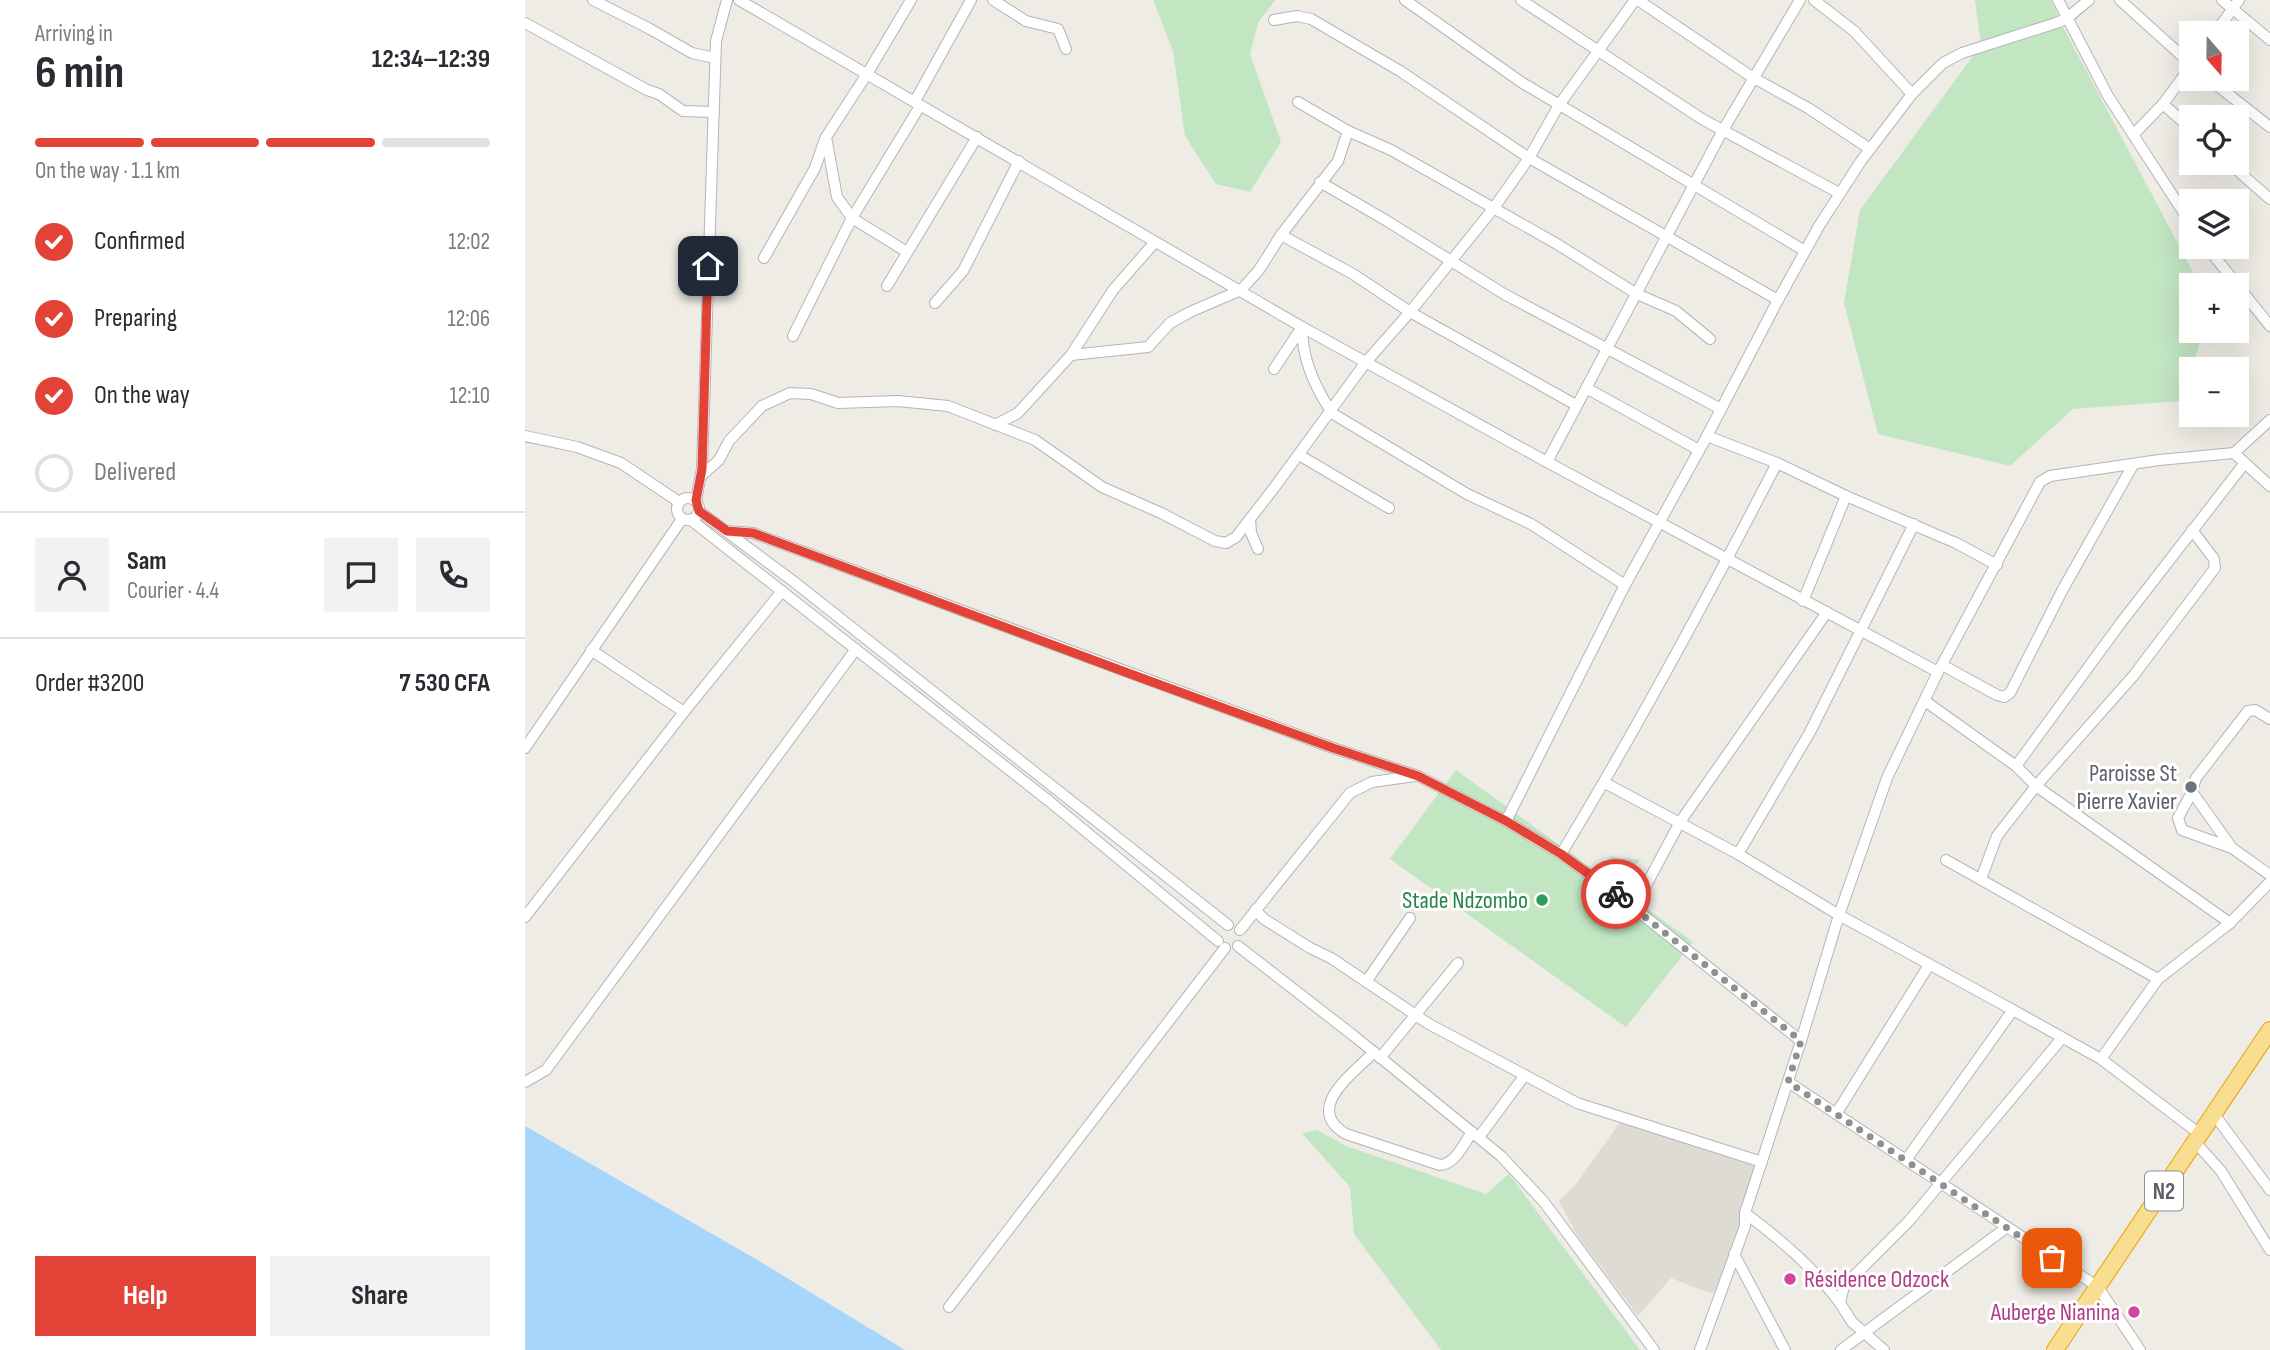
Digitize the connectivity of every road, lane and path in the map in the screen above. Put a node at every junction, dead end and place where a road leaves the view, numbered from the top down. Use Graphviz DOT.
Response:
graph roads {
  1 [pos="593,0"];
  2 [pos="727,0"];
  3 [pos="739,0"];
  4 [pos="911,0"];
  5 [pos="971,0"];
  6 [pos="993,0"];
  7 [pos="1405,0"];
  8 [pos="1521,0"];
  9 [pos="1636,0"];
  10 [pos="1800,0"];
  11 [pos="1814,0"];
  12 [pos="2058,0"];
  13 [pos="2089,0"];
  14 [pos="2120,0"];
  15 [pos="2223,0"];
  16 [pos="2236,4"];
  17 [pos="2066,19"];
  18 [pos="1274,20"];
  19 [pos="2224,21"];
  20 [pos="525,23"];
  21 [pos="2270,40"];
  22 [pos="1066,49"];
  23 [pos="1597,51"];
  24 [pos="2179,54"];
  25 [pos="715,58"];
  26 [pos="867,74"];
  27 [pos="1752,77"];
  28 [pos="2179,82"];
  29 [pos="2224,91"];
  30 [pos="1912,94"];
  31 [pos="1298,102"];
  32 [pos="917,103"];
  33 [pos="2163,104"];
  34 [pos="1559,105"];
  35 [pos="713,112"];
  36 [pos="2179,118"];
  37 [pos="2270,127"];
  38 [pos="1723,130"];
  39 [pos="1348,131"];
  40 [pos="2134,134"];
  41 [pos="825,137"];
  42 [pos="977,137"];
  43 [pos="1870,149"];
  44 [pos="1529,158"];
  45 [pos="1019,161"];
  46 [pos="2243,175"];
  47 [pos="1320,182"];
  48 [pos="1694,185"];
  49 [pos="1839,193"];
  50 [pos="2270,199"];
  51 [pos="2179,205"];
  52 [pos="1493,209"];
  53 [pos="852,218"];
  54 [pos="1281,235"];
  55 [pos="1666,237"];
  56 [pos="1155,242"];
  57 [pos="1805,251"];
  58 [pos="907,253"];
  59 [pos="764,258"];
  60 [pos="2217,259"];
  61 [pos="1452,261"];
  62 [pos="887,286"];
  63 [pos="1241,290"];
  64 [pos="1636,294"];
  65 [pos="1778,300"];
  66 [pos="939,304"];
  67 [pos="1411,312"];
  68 [pos="2270,326"];
  69 [pos="1302,327"];
  70 [pos="793,336"];
  71 [pos="1710,339"];
  72 [pos="1608,349"];
  73 [pos="1071,355"];
  74 [pos="1366,362"];
  75 [pos="1274,369"];
  76 [pos="1586,388"];
  77 [pos="1576,405"];
  78 [pos="1721,409"];
  79 [pos="1331,411"];
  80 [pos="2270,420"];
  81 [pos="995,425"];
  82 [pos="525,436"];
  83 [pos="1707,436"];
  84 [pos="1699,450"];
  85 [pos="2234,453"];
  86 [pos="1299,455"];
  87 [pos="1547,462"];
  88 [pos="1777,463"];
  89 [pos="2244,464"];
  90 [pos="2133,465"];
  91 [pos="702,475"];
  92 [pos="2270,486"];
  93 [pos="1846,496"];
  94 [pos="679,502"];
  95 [pos="1389,508"];
  96 [pos="692,513"];
  97 [pos="1249,519"];
  98 [pos="1661,523"];
  99 [pos="1914,524"];
  100 [pos="2192,530"];
  101 [pos="727,531"];
  102 [pos="1258,549"];
  103 [pos="1727,559"];
  104 [pos="1997,565"];
  105 [pos="1625,586"];
  106 [pos="782,591"];
  107 [pos="1803,601"];
  108 [pos="1827,612"];
  109 [pos="1862,631"];
  110 [pos="856,649"];
  111 [pos="591,650"];
  112 [pos="1940,668"];
  113 [pos="1926,701"];
  114 [pos="684,712"];
  115 [pos="2270,719"];
  116 [pos="525,748"];
  117 [pos="2016,766"];
  118 [pos="1418,776"];
  119 [pos="1605,783"];
  120 [pos="2036,786"];
  121 [pos="2192,792"];
  122 [pos="1506,821"];
  123 [pos="1680,822"];
  124 [pos="2232,848"];
  125 [pos="1561,854"];
  126 [pos="1738,854"];
  127 [pos="1946,860"];
  128 [pos="2270,874"];
  129 [pos="1981,879"];
  130 [pos="2270,882"];
  131 [pos="1634,908"];
  132 [pos="1255,910"];
  133 [pos="1839,915"];
  134 [pos="525,917"];
  135 [pos="1410,918"];
  136 [pos="2230,923"];
  137 [pos="1228,925"];
  138 [pos="1240,930"];
  139 [pos="1222,944"];
  140 [pos="1238,946"];
  141 [pos="1458,963"];
  142 [pos="1929,965"];
  143 [pos="2158,979"];
  144 [pos="1366,982"];
  145 [pos="2013,1010"];
  146 [pos="1415,1014"];
  147 [pos="2270,1030"];
  148 [pos="2062,1038"];
  149 [pos="1801,1041"];
  150 [pos="1377,1055"];
  151 [pos="2101,1059"];
  152 [pos="1525,1075"];
  153 [pos="525,1082"];
  154 [pos="1788,1082"];
  155 [pos="1836,1114"];
  156 [pos="2214,1114"];
  157 [pos="1476,1135"];
  158 [pos="2198,1139"];
  159 [pos="1906,1160"];
  160 [pos="1762,1161"];
  161 [pos="1939,1183"];
  162 [pos="2270,1190"];
  163 [pos="1745,1213"];
  164 [pos="2006,1228"];
  165 [pos="2270,1250"];
  166 [pos="1734,1254"];
  167 [pos="2098,1287"];
  168 [pos="1840,1303"];
  169 [pos="949,1307"];
  170 [pos="1865,1332"];
  171 [pos="1654,1350"];
  172 [pos="1700,1350"];
  173 [pos="1785,1350"];
  174 [pos="1841,1350"];
  175 [pos="1884,1350"];
  176 [pos="2055,1350"];
  177 [pos="2140,1350"];
  1 -- 25 [label="street"];
  2 -- 25 [label="street"];
  3 -- 26 [label="street"];
  4 -- 26 [label="street"];
  5 -- 32 [label="street"];
  6 -- 22 [label="street"];
  7 -- 34 [label="street"];
  8 -- 23 [label="street"];
  9 -- 23 [label="street"];
  9 -- 27 [label="street"];
  10 -- 27 [label="street"];
  11 -- 30 [label="street"];
  12 -- 17 [label="street"];
  13 -- 17 [label="street"];
  14 -- 24 [label="street"];
  15 -- 16 [label="street"];
  16 -- 19 [label="street"];
  16 -- 21 [label="street"];
  17 -- 30 [label="street"];
  17 -- 40 [label="street"];
  18 -- 44 [label="street"];
  20 -- 35 [label="street"];
  23 -- 34 [label="street"];
  23 -- 38 [label="street"];
  25 -- 35 [label="street"];
  26 -- 32 [label="street"];
  26 -- 41 [label="street"];
  27 -- 38 [label="street"];
  27 -- 43 [label="street"];
  28 -- 33 [label="street"];
  29 -- 37 [label="street"];
  30 -- 43 [label="street"];
  31 -- 39 [label="street"];
  32 -- 42 [label="street"];
  32 -- 53 [label="street"];
  33 -- 36 [label="street"];
  33 -- 40 [label="street"];
  34 -- 44 [label="street"];
  34 -- 48 [label="street"];
  35 -- 91 [label="street"];
  38 -- 48 [label="street"];
  38 -- 49 [label="street"];
  39 -- 47 [label="street"];
  39 -- 52 [label="street"];
  40 -- 51 [label="street"];
  41 -- 53 [label="street"];
  41 -- 59 [label="street"];
  42 -- 45 [label="street"];
  42 -- 58 [label="street"];
  43 -- 49 [label="street"];
  44 -- 52 [label="street"];
  44 -- 55 [label="street"];
  45 -- 56 [label="street"];
  45 -- 66 [label="street"];
  46 -- 50 [label="street"];
  47 -- 54 [label="street"];
  47 -- 61 [label="street"];
  48 -- 55 [label="street"];
  48 -- 57 [label="street"];
  49 -- 57 [label="street"];
  52 -- 61 [label="street"];
  52 -- 64 [label="street"];
  53 -- 58 [label="street"];
  53 -- 70 [label="street"];
  54 -- 63 [label="street"];
  54 -- 67 [label="street"];
  55 -- 64 [label="street"];
  55 -- 65 [label="street"];
  56 -- 63 [label="street"];
  56 -- 73 [label="street"];
  57 -- 65 [label="street"];
  58 -- 62 [label="street"];
  60 -- 68 [label="street"];
  61 -- 67 [label="street"];
  61 -- 72 [label="street"];
  63 -- 69 [label="street"];
  63 -- 73 [label="street"];
  64 -- 71 [label="street"];
  64 -- 72 [label="street"];
  65 -- 78 [label="street"];
  67 -- 74 [label="street"];
  67 -- 77 [label="street"];
  69 -- 74 [label="street"];
  69 -- 75 [label="street"];
  69 -- 79 [label="street"];
  72 -- 76 [label="street"];
  72 -- 78 [label="street"];
  73 -- 81 [label="street"];
  74 -- 79 [label="street"];
  74 -- 87 [label="street"];
  76 -- 77 [label="street"];
  76 -- 84 [label="street"];
  77 -- 87 [label="street"];
  78 -- 83 [label="street"];
  79 -- 86 [label="street"];
  79 -- 105 [label="street"];
  80 -- 85 [label="street"];
  81 -- 91 [label="street"];
  81 -- 97 [label="street"];
  82 -- 94 [label="street"];
  83 -- 84 [label="street"];
  83 -- 88 [label="street"];
  84 -- 98 [label="street"];
  85 -- 89 [label="street"];
  85 -- 90 [label="street"];
  86 -- 95 [label="street"];
  86 -- 97 [label="street"];
  87 -- 98 [label="street"];
  88 -- 93 [label="street"];
  88 -- 103 [label="street"];
  89 -- 92 [label="street"];
  89 -- 100 [label="street"];
  90 -- 104 [label="street"];
  90 -- 112 [label="street"];
  91 -- 96 [label="street"];
  93 -- 99 [label="street"];
  93 -- 107 [label="street"];
  94 -- 96 [label="street"];
  94 -- 96 [label="street"];
  96 -- 101 [label="street"];
  96 -- 106 [label="street"];
  96 -- 111 [label="street"];
  97 -- 102 [label="street"];
  98 -- 103 [label="street"];
  98 -- 105 [label="street"];
  99 -- 104 [label="street"];
  99 -- 109 [label="street"];
  100 -- 117 [label="street"];
  100 -- 120 [label="street"];
  101 -- 118 [label="street"];
  101 -- 137 [label="street"];
  103 -- 107 [label="street"];
  103 -- 119 [label="street"];
  104 -- 112 [label="street"];
  105 -- 122 [label="street"];
  106 -- 110 [label="street"];
  106 -- 114 [label="street"];
  107 -- 108 [label="street"];
  108 -- 109 [label="street"];
  108 -- 123 [label="street"];
  109 -- 112 [label="street"];
  109 -- 126 [label="street"];
  110 -- 139 [label="street"];
  110 -- 153 [label="street"];
  111 -- 114 [label="street"];
  111 -- 116 [label="street"];
  112 -- 113 [label="street"];
  113 -- 117 [label="street"];
  113 -- 133 [label="street"];
  114 -- 134 [label="street"];
  115 -- 121 [label="street"];
  117 -- 120 [label="street"];
  118 -- 122 [label="street"];
  118 -- 132 [label="street"];
  119 -- 123 [label="street"];
  119 -- 125 [label="street"];
  120 -- 129 [label="street"];
  120 -- 136 [label="street"];
  121 -- 124 [label="street"];
  121 -- 124 [label="street"];
  122 -- 125 [label="street"];
  123 -- 126 [label="street"];
  123 -- 131 [label="street"];
  124 -- 128 [label="street"];
  125 -- 131 [label="street"];
  126 -- 133 [label="street"];
  127 -- 129 [label="street"];
  129 -- 143 [label="street"];
  130 -- 136 [label="street"];
  131 -- 149 [label="street"];
  132 -- 138 [label="street"];
  132 -- 144 [label="street"];
  133 -- 142 [label="street"];
  133 -- 149 [label="street"];
  135 -- 144 [label="street"];
  136 -- 143 [label="street"];
  137 -- 138 [label="street"];
  137 -- 139 [label="street"];
  138 -- 140 [label="street"];
  139 -- 140 [label="street"];
  139 -- 169 [label="street"];
  140 -- 150 [label="street"];
  141 -- 146 [label="street"];
  142 -- 145 [label="street"];
  142 -- 155 [label="street"];
  143 -- 151 [label="street"];
  144 -- 146 [label="street"];
  145 -- 148 [label="street"];
  145 -- 159 [label="street"];
  146 -- 150 [label="street"];
  146 -- 152 [label="street"];
  147 -- 156 [label="highway, N2"];
  148 -- 151 [label="street"];
  148 -- 161 [label="street"];
  149 -- 154 [label="street"];
  150 -- 157 [label="street"];
  150 -- 157 [label="street"];
  151 -- 158 [label="street"];
  152 -- 157 [label="street"];
  152 -- 160 [label="street"];
  154 -- 155 [label="street"];
  154 -- 160 [label="street"];
  155 -- 159 [label="street"];
  156 -- 158 [label="highway, N2"];
  156 -- 162 [label="street"];
  157 -- 171 [label="street"];
  158 -- 165 [label="street"];
  158 -- 167 [label="highway, N2"];
  159 -- 161 [label="street"];
  160 -- 163 [label="street"];
  161 -- 164 [label="street"];
  161 -- 168 [label="street"];
  163 -- 166 [label="street"];
  163 -- 168 [label="street"];
  164 -- 167 [label="street"];
  164 -- 170 [label="street"];
  166 -- 172 [label="street"];
  166 -- 173 [label="street"];
  167 -- 176 [label="highway, N2"];
  167 -- 177 [label="street"];
  168 -- 170 [label="street"];
  170 -- 174 [label="street"];
  170 -- 175 [label="street"];
}
